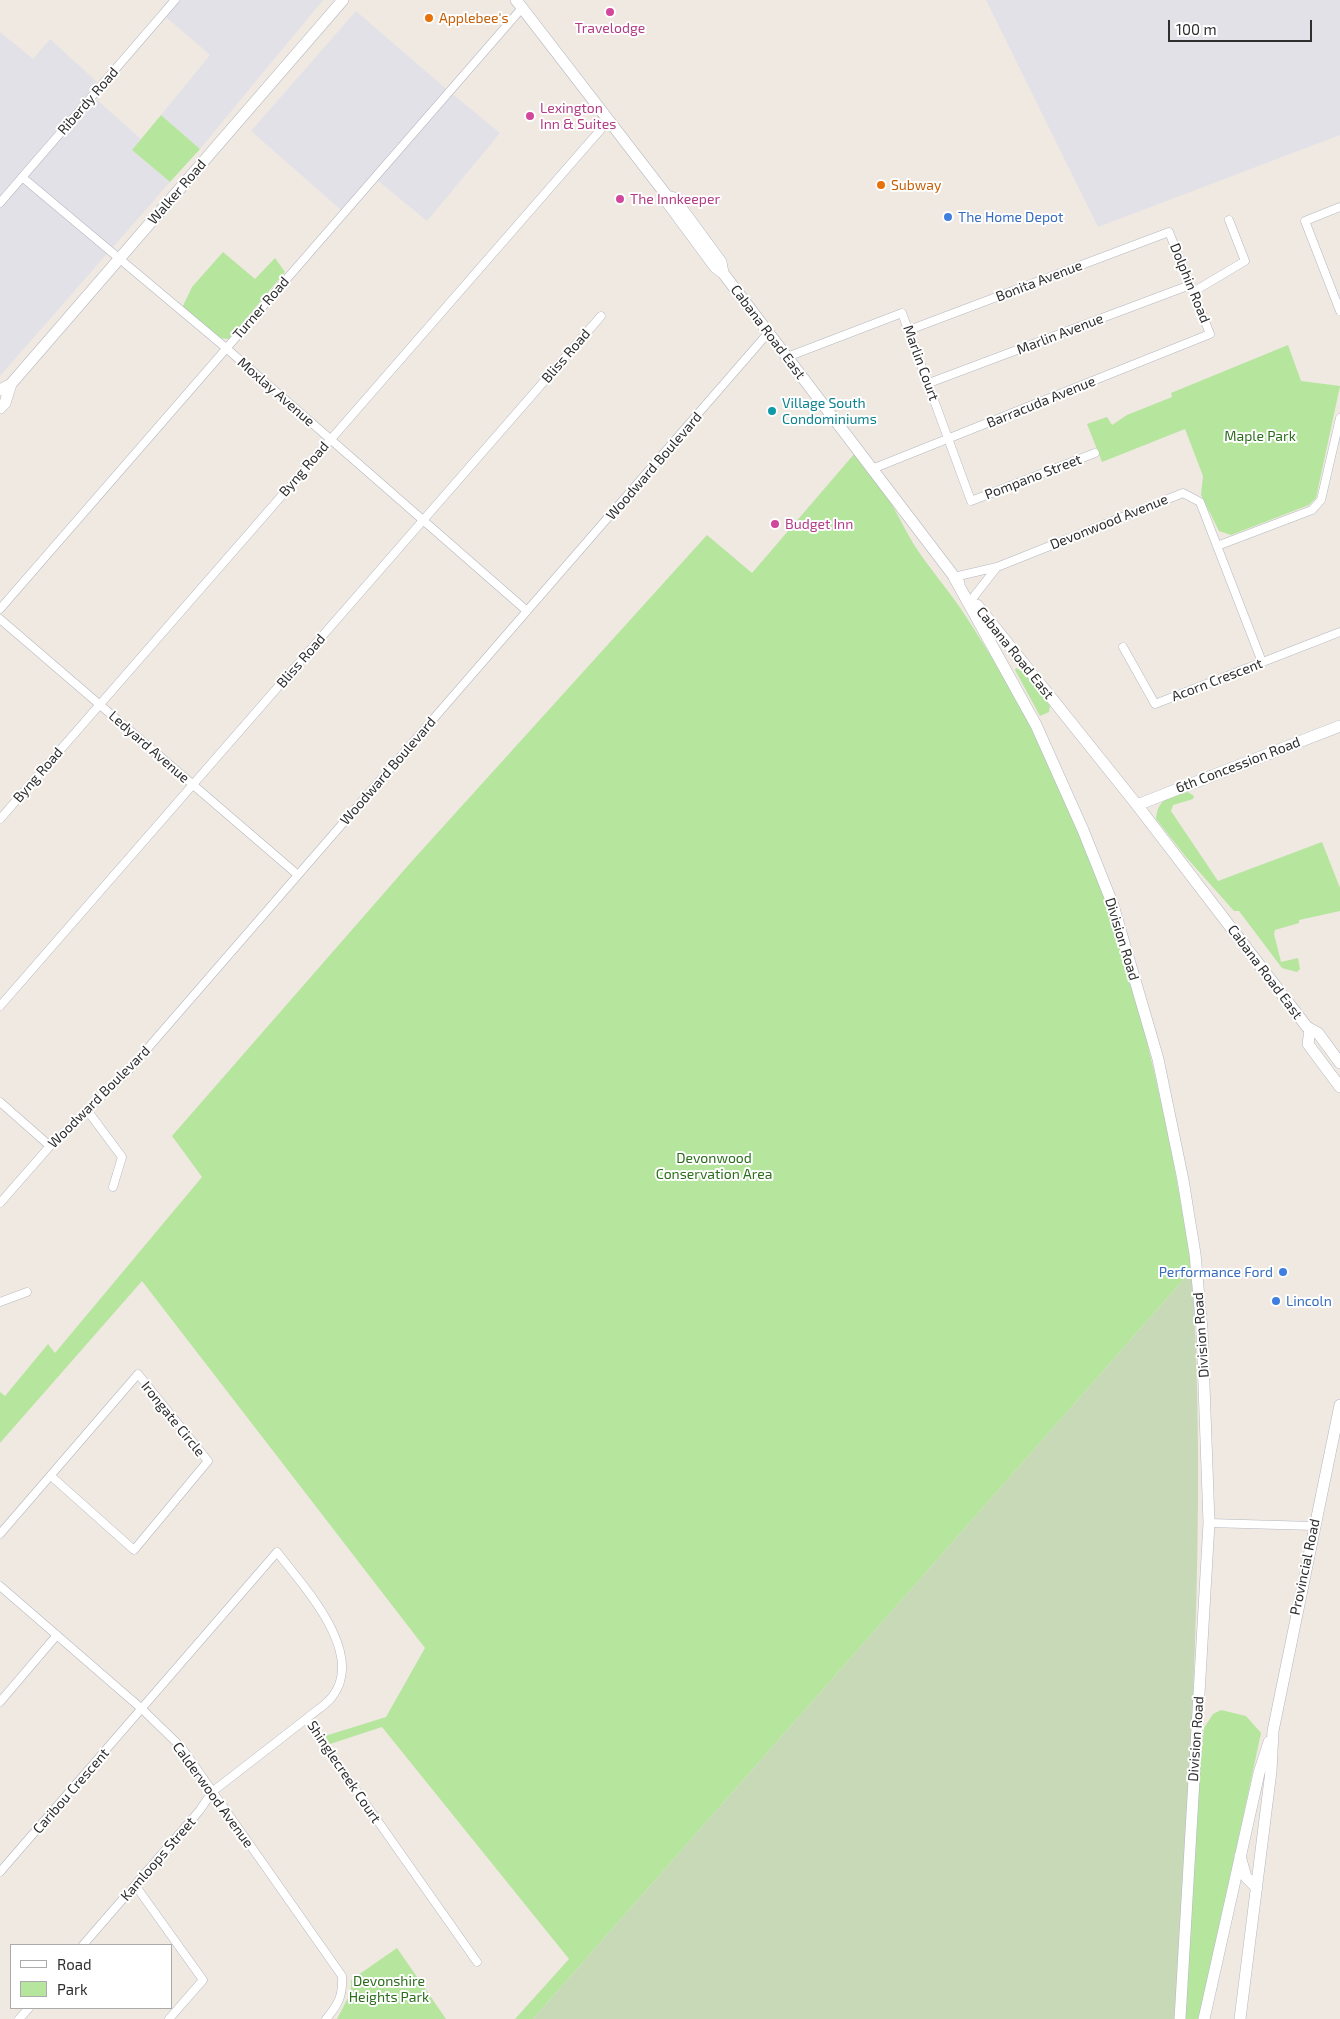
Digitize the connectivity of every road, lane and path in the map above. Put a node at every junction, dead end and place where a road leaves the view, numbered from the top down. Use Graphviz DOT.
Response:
graph roads {
  1 [pos="175,0"];
  2 [pos="343,0"];
  3 [pos="519,4"];
  4 [pos="609,120"];
  5 [pos="22,177"];
  6 [pos="0,203"];
  7 [pos="1340,207"];
  8 [pos="1229,220"];
  9 [pos="1169,232"];
  10 [pos="120,259"];
  11 [pos="1192,288"];
  12 [pos="1340,311"];
  13 [pos="601,316"];
  14 [pos="909,330"];
  15 [pos="768,333"];
  16 [pos="1210,334"];
  17 [pos="226,348"];
  18 [pos="787,357"];
  19 [pos="929,383"];
  20 [pos="11,384"];
  21 [pos="0,390"];
  22 [pos="0,408"];
  23 [pos="1340,418"];
  24 [pos="330,439"];
  25 [pos="949,439"];
  26 [pos="1095,453"];
  27 [pos="872,469"];
  28 [pos="970,501"];
  29 [pos="423,520"];
  30 [pos="1217,546"];
  31 [pos="997,567"];
  32 [pos="954,577"];
  33 [pos="972,599"];
  34 [pos="0,609"];
  35 [pos="527,611"];
  36 [pos="0,619"];
  37 [pos="1340,632"];
  38 [pos="1123,647"];
  39 [pos="1262,662"];
  40 [pos="99,704"];
  41 [pos="1340,726"];
  42 [pos="193,785"];
  43 [pos="1137,804"];
  44 [pos="0,819"];
  45 [pos="298,875"];
  46 [pos="0,1006"];
  47 [pos="1310,1030"];
  48 [pos="1340,1063"];
  49 [pos="1340,1087"];
  50 [pos="0,1102"];
  51 [pos="87,1110"];
  52 [pos="50,1146"];
  53 [pos="113,1187"];
  54 [pos="0,1203"];
  55 [pos="27,1292"];
  56 [pos="0,1302"];
  57 [pos="1340,1405"];
  58 [pos="51,1476"];
  59 [pos="1209,1524"];
  60 [pos="1314,1526"];
  61 [pos="0,1534"];
  62 [pos="0,1586"];
  63 [pos="57,1636"];
  64 [pos="0,1702"];
  65 [pos="142,1709"];
  66 [pos="306,1719"];
  67 [pos="1273,1730"];
  68 [pos="212,1792"];
  69 [pos="1239,1855"];
  70 [pos="0,1872"];
  71 [pos="135,1885"];
  72 [pos="1256,1888"];
  73 [pos="84,1944"];
  74 [pos="477,1962"];
  75 [pos="28,2009"];
  76 [pos="19,2019"];
  77 [pos="168,2019"];
  78 [pos="326,2019"];
  79 [pos="1180,2019"];
  80 [pos="1204,2019"];
  81 [pos="1240,2019"];
  1 -- 5 [label="street, Riberdy Road"];
  2 -- 10 [label="main road, Walker Road"];
  3 -- 4 [label="main road, Cabana Road East"];
  3 -- 17 [label="street, Turner Road"];
  4 -- 15 [label="main road, Cabana Road East"];
  4 -- 24 [label="street, Byng Road"];
  5 -- 6 [label="street, Riberdy Road"];
  5 -- 10 [label="street, Moxlay Avenue"];
  7 -- 12 [label="street"];
  8 -- 11 [label="street, Marlin Avenue"];
  9 -- 11 [label="street, Dolphin Road"];
  9 -- 14 [label="street, Bonita Avenue"];
  10 -- 17 [label="street, Moxlay Avenue"];
  10 -- 20 [label="main road, Walker Road"];
  11 -- 16 [label="street, Dolphin Road"];
  11 -- 19 [label="street, Marlin Avenue"];
  13 -- 29 [label="street, Bliss Road"];
  14 -- 18 [label="street, Marlin Court"];
  14 -- 19 [label="street, Marlin Court"];
  15 -- 18 [label="main road, Cabana Road East"];
  15 -- 35 [label="street, Woodward Boulevard"];
  16 -- 25 [label="street, Barracuda Avenue"];
  17 -- 24 [label="street, Moxlay Avenue"];
  17 -- 34 [label="street, Turner Road"];
  18 -- 27 [label="main road, Cabana Road East"];
  19 -- 25 [label="street, Marlin Court"];
  20 -- 21 [label="main road, Walker Road"];
  20 -- 22 [label="main road, Walker Road"];
  23 -- 30 [label="street"];
  24 -- 29 [label="street, Moxlay Avenue"];
  24 -- 40 [label="street, Byng Road"];
  25 -- 27 [label="street, Barracuda Avenue"];
  25 -- 28 [label="street, Marlin Court"];
  26 -- 28 [label="street, Pompano Street"];
  27 -- 32 [label="main road, Cabana Road East"];
  29 -- 35 [label="street, Moxlay Avenue"];
  29 -- 42 [label="street, Bliss Road"];
  30 -- 31 [label="street, Devonwood Avenue"];
  30 -- 39 [label="street, Devonwood Avenue"];
  31 -- 32 [label="street, Devonwood Avenue"];
  31 -- 33 [label="street"];
  32 -- 33 [label="main road, Cabana Road East"];
  32 -- 59 [label="main road, Division Road"];
  33 -- 43 [label="main road, Cabana Road East"];
  35 -- 45 [label="street, Woodward Boulevard"];
  36 -- 40 [label="street, Ledyard Avenue"];
  37 -- 39 [label="street, Acorn Crescent"];
  38 -- 39 [label="street, Acorn Crescent"];
  40 -- 42 [label="street, Ledyard Avenue"];
  40 -- 44 [label="street, Byng Road"];
  41 -- 43 [label="main road, 6th Concession Road"];
  42 -- 45 [label="street, Ledyard Avenue"];
  42 -- 46 [label="street, Bliss Road"];
  43 -- 47 [label="main road, Cabana Road East"];
  45 -- 51 [label="street, Woodward Boulevard"];
  47 -- 48 [label="main road, Cabana Road East"];
  47 -- 49 [label="main road, Cabana Road East"];
  50 -- 52 [label="street"];
  51 -- 52 [label="street, Woodward Boulevard"];
  51 -- 53 [label="street"];
  52 -- 54 [label="street, Woodward Boulevard"];
  55 -- 56 [label="street"];
  57 -- 60 [label="main road, Provincial Road"];
  58 -- 58 [label="street, Irongate Circle"];
  58 -- 61 [label="street, Irongate Circle"];
  59 -- 60 [label="street"];
  59 -- 79 [label="main road, Division Road"];
  60 -- 67 [label="main road, Provincial Road"];
  62 -- 63 [label="street, Calderwood Avenue"];
  63 -- 64 [label="street"];
  63 -- 65 [label="street, Calderwood Avenue"];
  65 -- 66 [label="street, Shinglecreek Court"];
  65 -- 68 [label="street, Calderwood Avenue"];
  65 -- 70 [label="street, Caribou Crescent"];
  66 -- 68 [label="street, Kamloops Street"];
  66 -- 74 [label="street, Shinglecreek Court"];
  67 -- 69 [label="main road, Provincial Road"];
  67 -- 72 [label="main road, Provincial Road"];
  68 -- 71 [label="street, Kamloops Street"];
  68 -- 78 [label="street, Calderwood Avenue"];
  69 -- 72 [label="main road"];
  69 -- 80 [label="main road, Provincial Road"];
  71 -- 73 [label="street, Kamloops Street"];
  71 -- 77 [label="street"];
  72 -- 81 [label="main road, Provincial Road"];
  75 -- 76 [label="street"];
}
